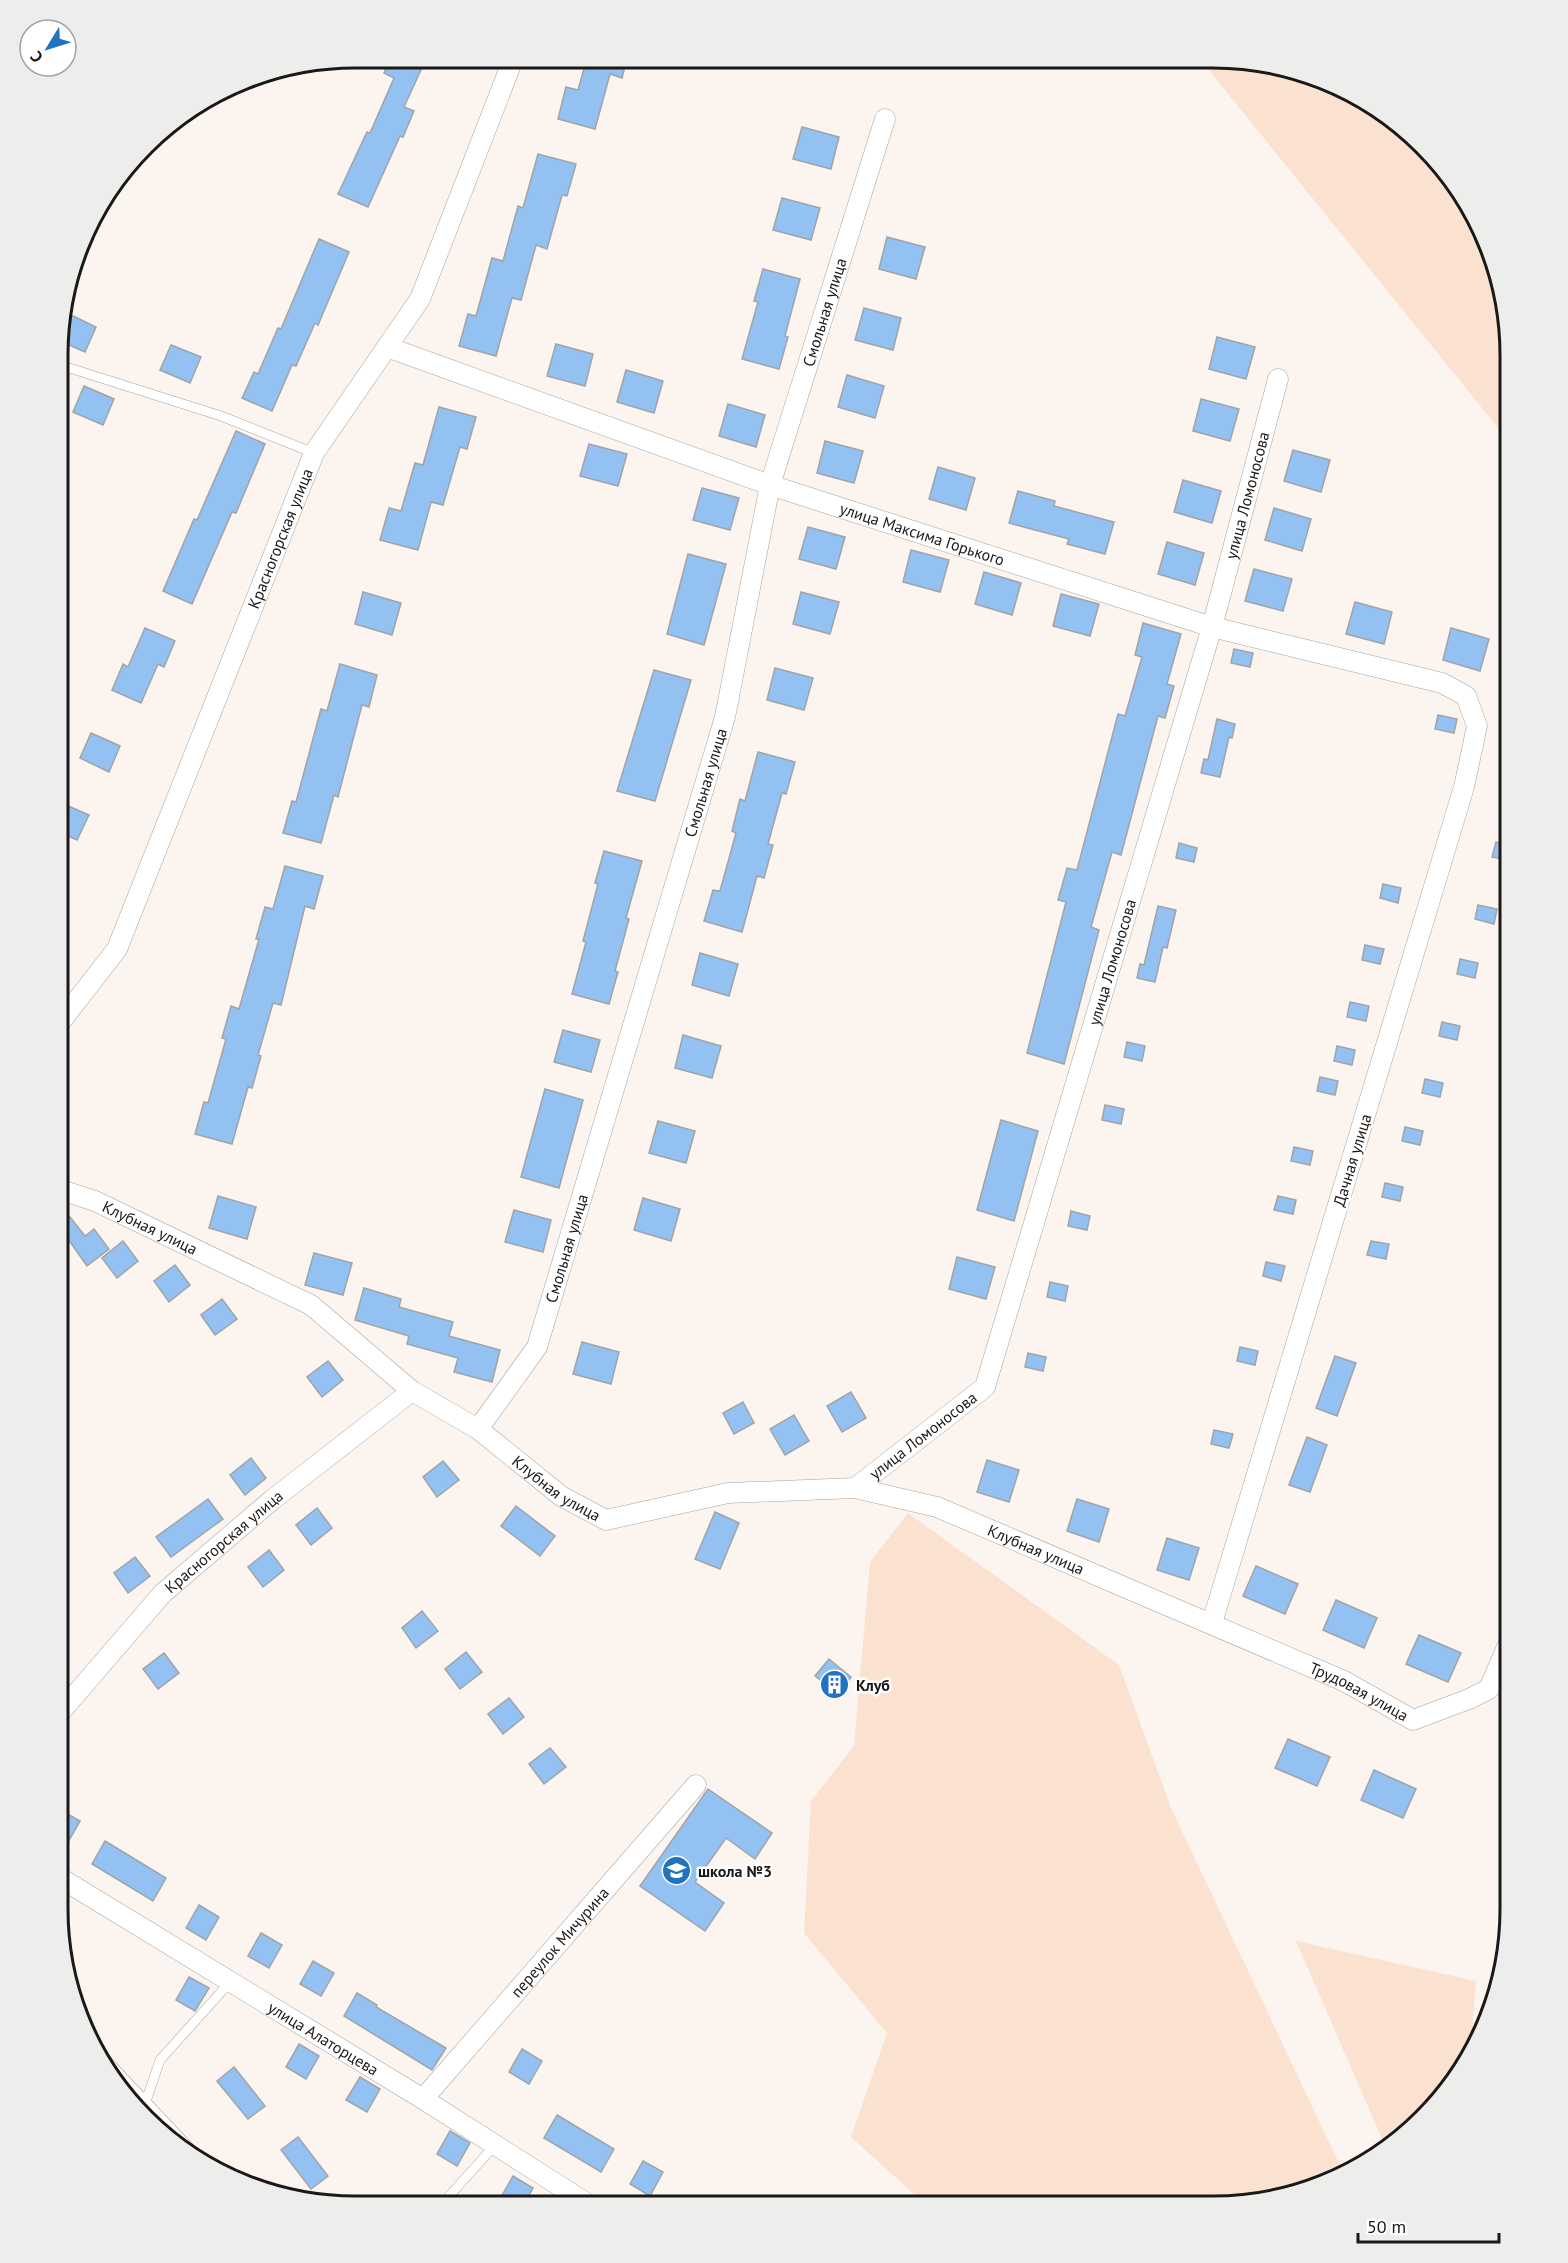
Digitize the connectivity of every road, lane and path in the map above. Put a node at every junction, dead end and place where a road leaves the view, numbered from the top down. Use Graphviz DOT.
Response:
graph roads {
  1 [pos="510,68"];
  2 [pos="885,119"];
  3 [pos="387,346"];
  4 [pos="68,368"];
  5 [pos="1278,379"];
  6 [pos="314,453"];
  7 [pos="770,484"];
  8 [pos="1212,627"];
  9 [pos="1466,696"];
  10 [pos="68,1012"];
  11 [pos="68,1193"];
  12 [pos="412,1391"];
  13 [pos="478,1429"];
  14 [pos="855,1488"];
  15 [pos="1212,1623"];
  16 [pos="1500,1663"];
  17 [pos="68,1703"];
  18 [pos="696,1785"];
  19 [pos="68,1883"];
  20 [pos="231,1981"];
  21 [pos="423,2099"];
  22 [pos="145,2105"];
  23 [pos="495,2145"];
  24 [pos="449,2196"];
  25 [pos="575,2196"];
  1 -- 3 [label="street, Красногорская улица"];
  2 -- 7 [label="street, Смольная улица"];
  3 -- 6 [label="street, Красногорская улица"];
  3 -- 7 [label="street, улица Максима Горького"];
  4 -- 6 [label="lane"];
  5 -- 8 [label="street, улица Ломоносова"];
  6 -- 10 [label="street, Красногорская улица"];
  7 -- 8 [label="street, улица Максима Горького"];
  7 -- 13 [label="street, Смольная улица"];
  8 -- 9 [label="street, улица Максима Горького"];
  8 -- 14 [label="street, улица Ломоносова"];
  9 -- 15 [label="street, Дачная улица"];
  11 -- 12 [label="street, Клубная улица"];
  12 -- 13 [label="street, Клубная улица"];
  12 -- 17 [label="street, Красногорская улица"];
  13 -- 14 [label="street, Клубная улица"];
  14 -- 15 [label="street, Клубная улица"];
  15 -- 16 [label="street, Трудовая улица"];
  18 -- 21 [label="street, переулок Мичурина"];
  19 -- 20 [label="street, улица Алаторцева"];
  20 -- 21 [label="street, улица Алаторцева"];
  20 -- 22 [label="lane"];
  21 -- 23 [label="street, улица Алаторцева"];
  23 -- 24 [label="lane"];
  23 -- 25 [label="street, улица Алаторцева"];
}
